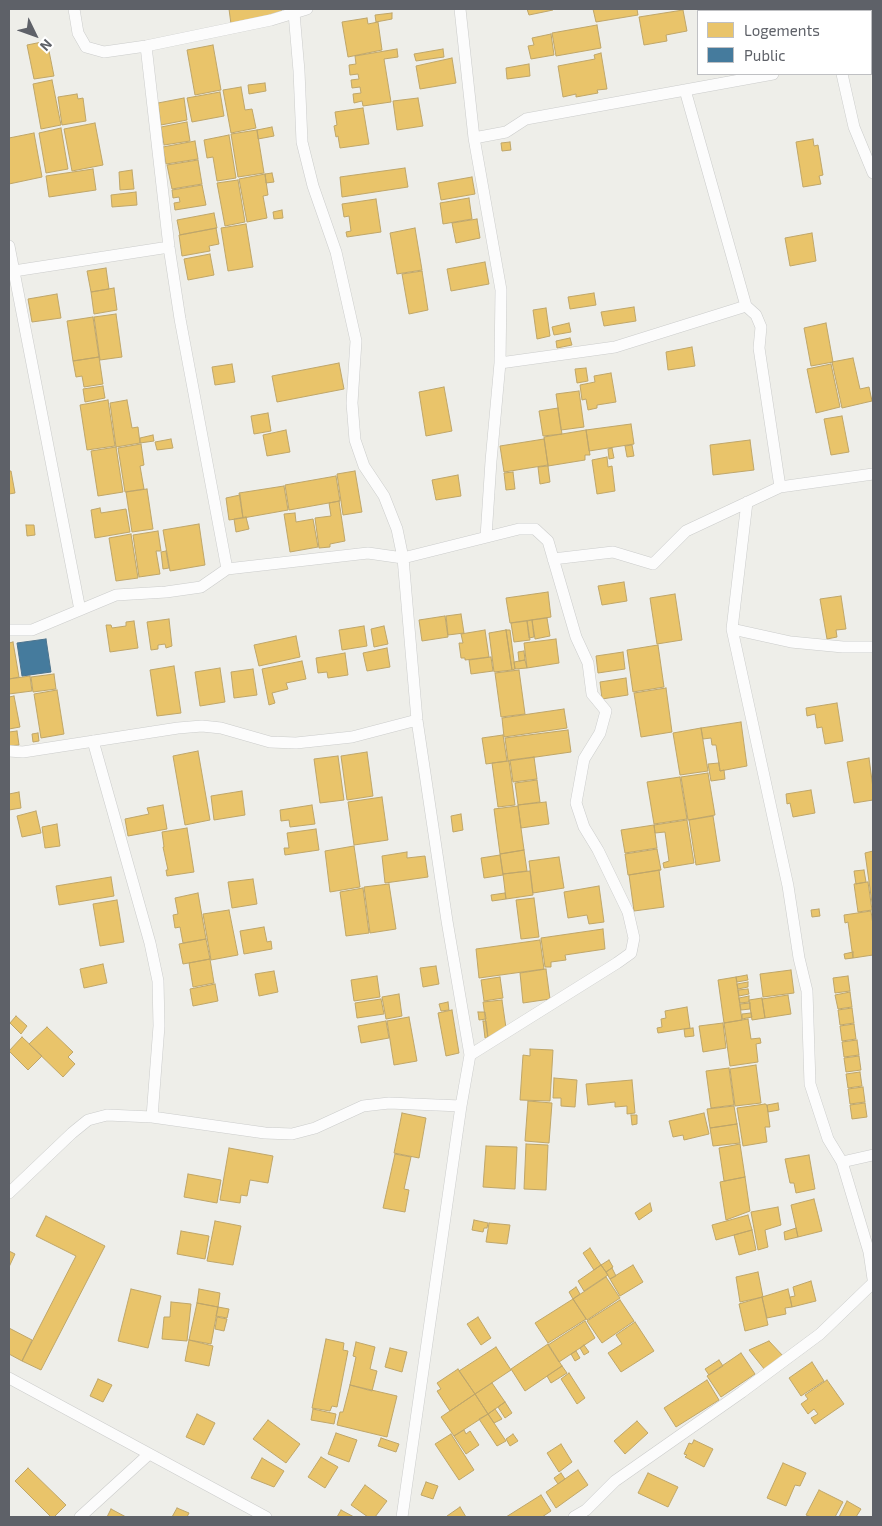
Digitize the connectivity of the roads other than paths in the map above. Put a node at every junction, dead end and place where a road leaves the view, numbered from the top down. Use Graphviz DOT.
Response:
graph roads {
  1 [pos="74,9"];
  2 [pos="307,9"];
  3 [pos="460,9"];
  4 [pos="294,13"];
  5 [pos="146,46"];
  6 [pos="768,75"];
  7 [pos="842,75"];
  8 [pos="686,90"];
  9 [pos="474,138"];
  10 [pos="873,173"];
  11 [pos="169,247"];
  12 [pos="9,248"];
  13 [pos="14,272"];
  14 [pos="746,306"];
  15 [pos="500,363"];
  16 [pos="873,474"];
  17 [pos="780,487"];
  18 [pos="747,502"];
  19 [pos="486,537"];
  20 [pos="403,558"];
  21 [pos="553,559"];
  22 [pos="227,569"];
  23 [pos="80,610"];
  24 [pos="732,629"];
  25 [pos="9,630"];
  26 [pos="873,647"];
  27 [pos="417,720"];
  28 [pos="93,741"];
  29 [pos="9,751"];
  30 [pos="470,1055"];
  31 [pos="461,1106"];
  32 [pos="152,1117"];
  33 [pos="873,1155"];
  34 [pos="842,1162"];
  35 [pos="9,1193"];
  36 [pos="873,1281"];
  37 [pos="9,1378"];
  38 [pos="148,1455"];
  39 [pos="80,1517"];
  40 [pos="266,1517"];
  41 [pos="402,1517"];
  42 [pos="574,1517"];
  1 -- 5 [label="street"];
  2 -- 4 [label="street"];
  3 -- 9 [label="street"];
  4 -- 5 [label="street"];
  4 -- 20 [label="street"];
  5 -- 11 [label="street"];
  6 -- 8 [label="street"];
  7 -- 10 [label="street"];
  8 -- 9 [label="street"];
  8 -- 14 [label="street"];
  9 -- 15 [label="street"];
  11 -- 13 [label="street"];
  11 -- 22 [label="street"];
  12 -- 13 [label="street"];
  13 -- 23 [label="street"];
  14 -- 15 [label="street"];
  14 -- 17 [label="street"];
  15 -- 19 [label="street"];
  16 -- 17 [label="street"];
  17 -- 18 [label="street"];
  18 -- 21 [label="street"];
  18 -- 24 [label="street"];
  19 -- 20 [label="street"];
  19 -- 21 [label="street"];
  20 -- 22 [label="street"];
  20 -- 27 [label="street"];
  21 -- 30 [label="street"];
  22 -- 23 [label="street"];
  23 -- 25 [label="street"];
  24 -- 26 [label="street"];
  24 -- 34 [label="street"];
  27 -- 28 [label="street"];
  27 -- 30 [label="street"];
  28 -- 29 [label="street"];
  28 -- 32 [label="street"];
  30 -- 31 [label="street"];
  31 -- 32 [label="street"];
  31 -- 41 [label="street"];
  32 -- 35 [label="street"];
  33 -- 34 [label="street"];
  34 -- 36 [label="street"];
  36 -- 42 [label="street"];
  37 -- 38 [label="street"];
  38 -- 39 [label="street"];
  38 -- 40 [label="street"];
}
